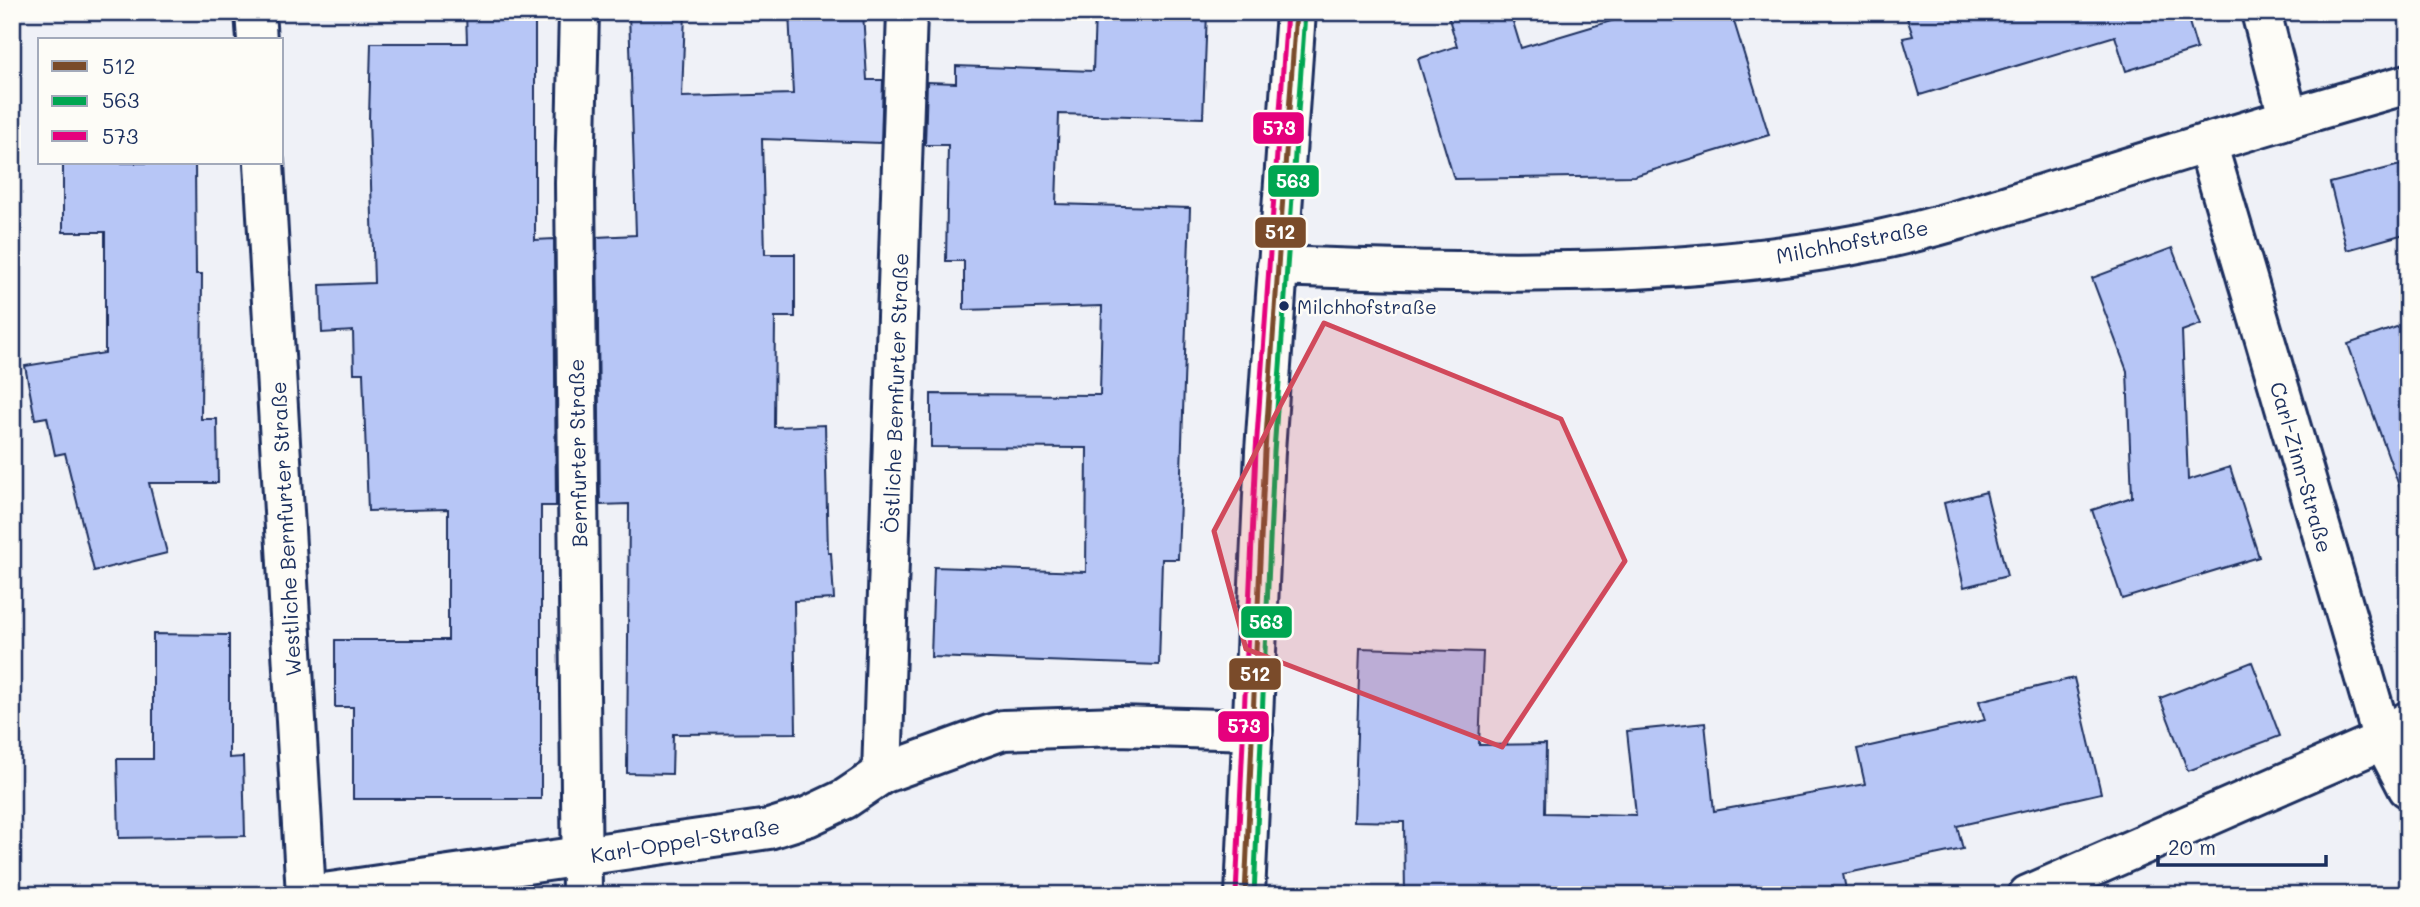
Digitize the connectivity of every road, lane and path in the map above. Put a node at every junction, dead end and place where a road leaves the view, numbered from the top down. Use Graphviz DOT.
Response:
graph roads {
  1 [pos="255,12"];
  2 [pos="579,12"];
  3 [pos="907,12"];
  4 [pos="1296,12"];
  5 [pos="2261,12"];
  6 [pos="257,38"];
  7 [pos="2408,84"];
  8 [pos="2288,117"];
  9 [pos="2207,143"];
  10 [pos="264,164"];
  11 [pos="1277,266"];
  12 [pos="1252,730"];
  13 [pos="2395,731"];
  14 [pos="882,774"];
  15 [pos="2408,788"];
  16 [pos="581,856"];
  17 [pos="308,895"];
  18 [pos="582,895"];
  19 [pos="1245,895"];
  20 [pos="2028,895"];
  1 -- 6 [label="street"];
  2 -- 16 [label="street, Bernfurter Straße"];
  3 -- 14 [label="street, Östliche Bernfurter Straße"];
  4 -- 11 [label="street"];
  5 -- 8 [label="street"];
  7 -- 8 [label="street, Milchhofstraße"];
  8 -- 9 [label="street, Milchhofstraße"];
  9 -- 11 [label="street, Milchhofstraße"];
  9 -- 13 [label="street, Carl-Zinn-Straße"];
  10 -- 17 [label="street, Westliche Bernfurter Straße"];
  11 -- 12 [label="street"];
  12 -- 14 [label="street, Karl-Oppel-Straße"];
  12 -- 19 [label="street"];
  13 -- 15 [label="street, Carl-Zinn-Straße"];
  13 -- 20 [label="street"];
  14 -- 16 [label="street, Karl-Oppel-Straße"];
  16 -- 17 [label="street, Karl-Oppel-Straße"];
  16 -- 18 [label="street, Bernfurter Straße"];
}
